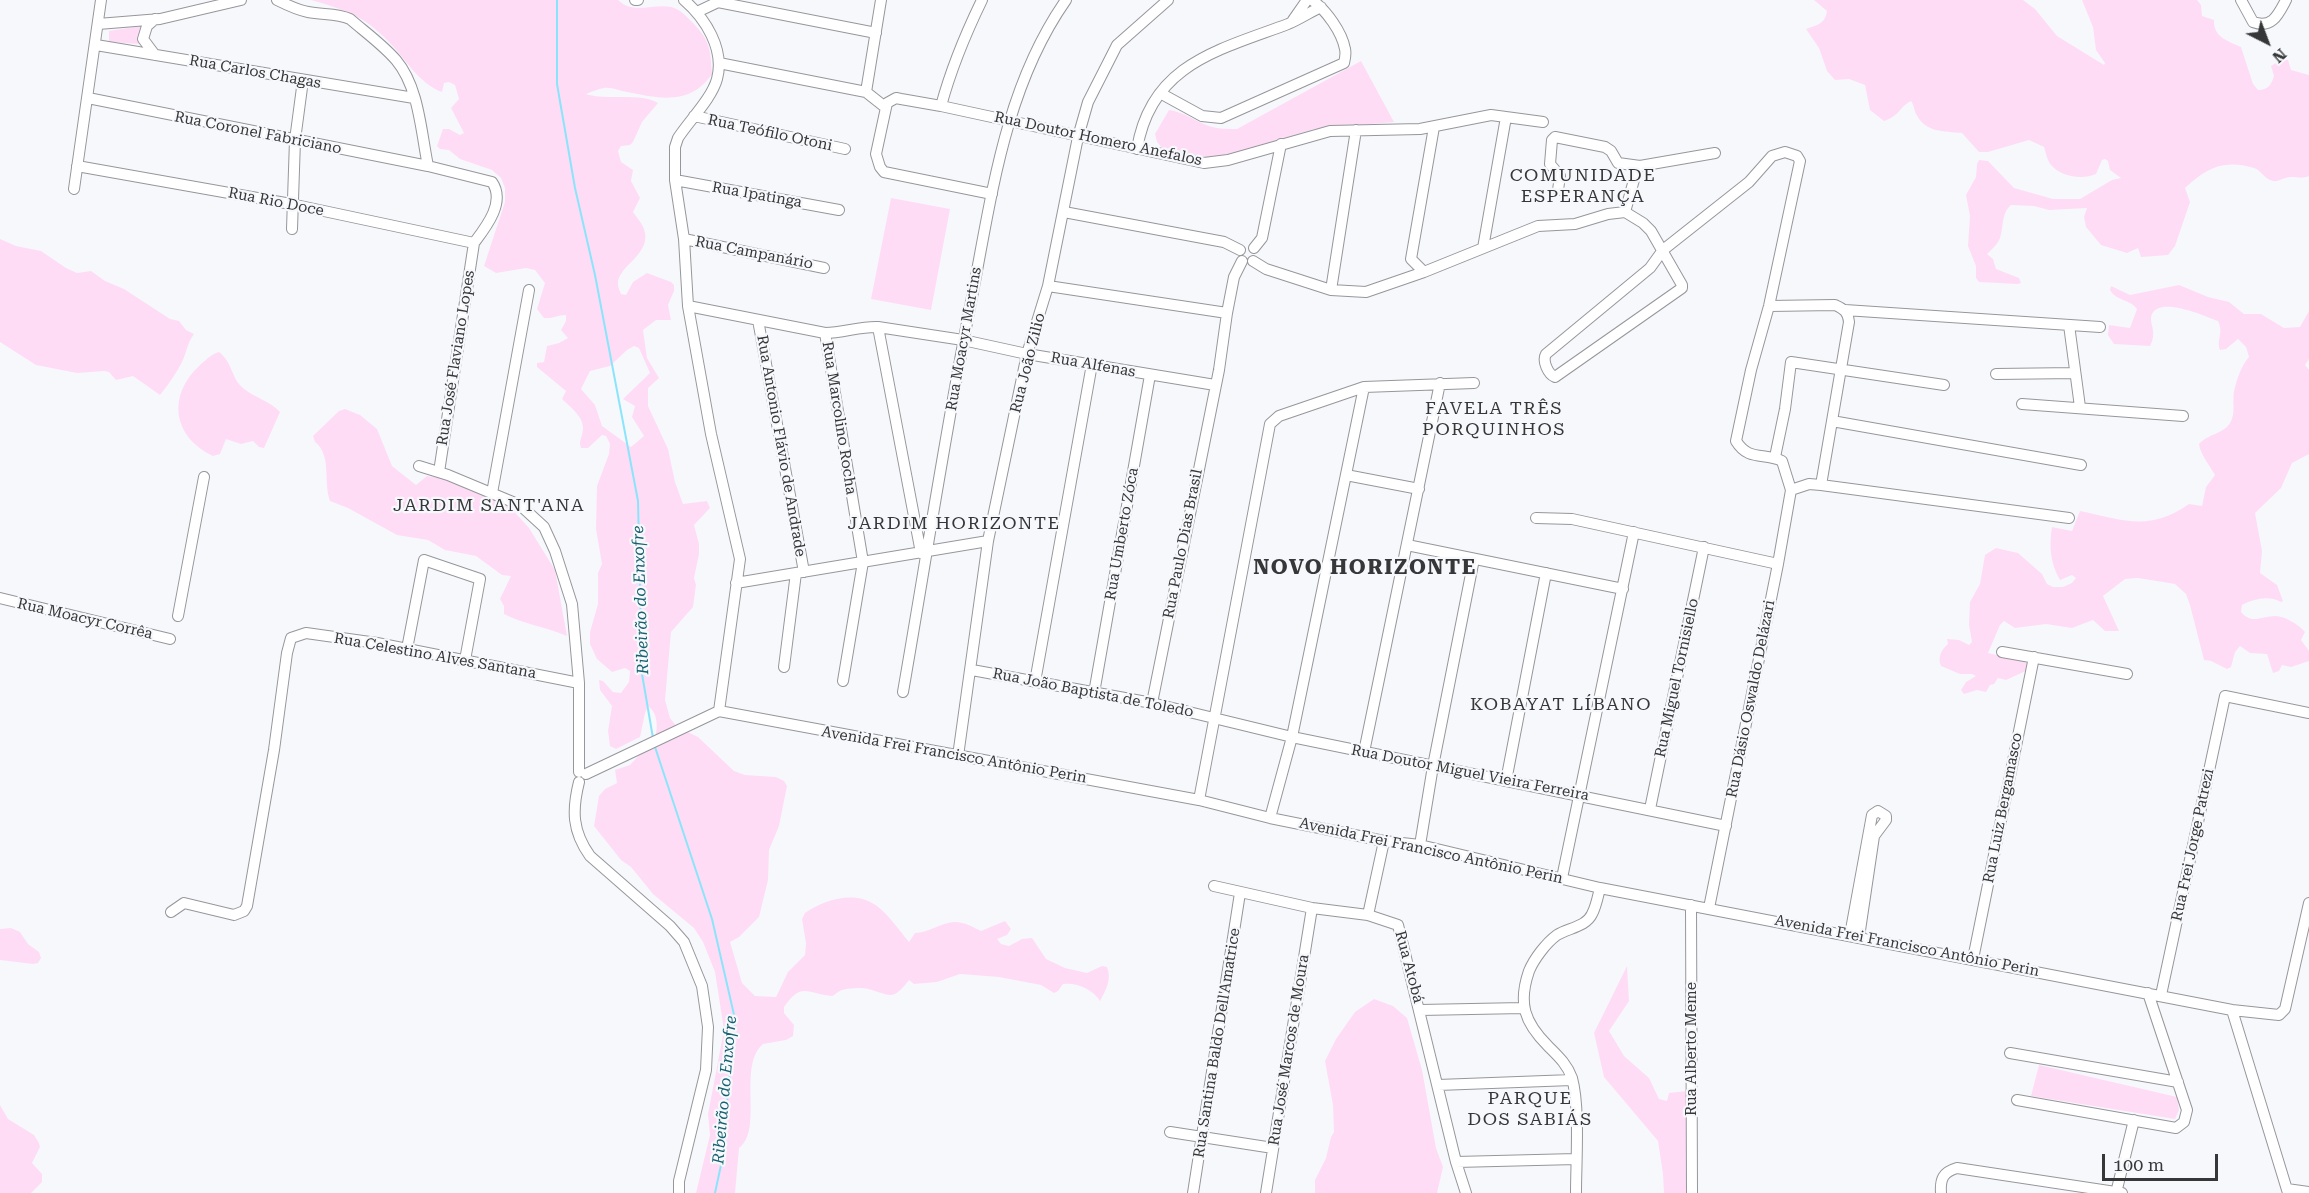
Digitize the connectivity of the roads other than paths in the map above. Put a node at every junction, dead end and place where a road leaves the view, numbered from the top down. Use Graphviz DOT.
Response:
graph roads {
  1 [pos="101,0"];
  2 [pos="241,0"];
  3 [pos="277,0"];
  4 [pos="684,0"];
  5 [pos="881,0"];
  6 [pos="982,0"];
  7 [pos="1066,0"];
  8 [pos="1168,0"];
  9 [pos="1307,0"];
  10 [pos="2241,0"];
  11 [pos="2286,0"];
  12 [pos="1317,3"];
  13 [pos="697,12"];
  14 [pos="155,19"];
  15 [pos="1291,23"];
  16 [pos="98,24"];
  17 [pos="876,33"];
  18 [pos="96,45"];
  19 [pos="155,55"];
  20 [pos="719,63"];
  21 [pos="406,77"];
  22 [pos="303,80"];
  23 [pos="866,92"];
  24 [pos="1160,93"];
  25 [pos="395,95"];
  26 [pos="88,98"];
  27 [pos="414,98"];
  28 [pos="941,106"];
  29 [pos="885,107"];
  30 [pos="694,116"];
  31 [pos="1506,117"];
  32 [pos="1008,120"];
  33 [pos="1543,122"];
  34 [pos="1434,127"];
  35 [pos="1356,130"];
  36 [pos="1078,137"];
  37 [pos="295,141"];
  38 [pos="1281,144"];
  39 [pos="845,149"];
  40 [pos="1137,149"];
  41 [pos="1715,153"];
  42 [pos="77,166"];
  43 [pos="428,166"];
  44 [pos="1640,166"];
  45 [pos="675,180"];
  46 [pos="74,189"];
  47 [pos="1558,190"];
  48 [pos="992,194"];
  49 [pos="291,204"];
  50 [pos="839,210"];
  51 [pos="1064,212"];
  52 [pos="1625,212"];
  53 [pos="292,229"];
  54 [pos="684,239"];
  55 [pos="474,243"];
  56 [pos="1483,248"];
  57 [pos="1663,250"];
  58 [pos="1245,258"];
  59 [pos="824,268"];
  60 [pos="1424,272"];
  61 [pos="1048,286"];
  62 [pos="529,290"];
  63 [pos="1331,290"];
  64 [pos="688,306"];
  65 [pos="1769,306"];
  66 [pos="1845,310"];
  67 [pos="1227,313"];
  68 [pos="759,320"];
  69 [pos="2069,325"];
  70 [pos="878,327"];
  71 [pos="2100,327"];
  72 [pos="825,333"];
  73 [pos="963,340"];
  74 [pos="1027,354"];
  75 [pos="1092,364"];
  76 [pos="1841,370"];
  77 [pos="2075,373"];
  78 [pos="1996,374"];
  79 [pos="1150,375"];
  80 [pos="1440,383"];
  81 [pos="1474,383"];
  82 [pos="1215,385"];
  83 [pos="1944,385"];
  84 [pos="1364,387"];
  85 [pos="2022,404"];
  86 [pos="2080,407"];
  87 [pos="2183,416"];
  88 [pos="1832,421"];
  89 [pos="1775,457"];
  90 [pos="2081,465"];
  91 [pos="419,466"];
  92 [pos="439,472"];
  93 [pos="1346,475"];
  94 [pos="204,477"];
  95 [pos="1821,485"];
  96 [pos="1419,489"];
  97 [pos="1791,490"];
  98 [pos="492,493"];
  99 [pos="1536,518"];
  100 [pos="2069,518"];
  101 [pos="1634,532"];
  102 [pos="988,541"];
  103 [pos="1407,545"];
  104 [pos="1704,547"];
  105 [pos="924,552"];
  106 [pos="1474,559"];
  107 [pos="863,562"];
  108 [pos="1778,564"];
  109 [pos="800,573"];
  110 [pos="1546,573"];
  111 [pos="736,583"];
  112 [pos="1623,589"];
  113 [pos="0,598"];
  114 [pos="178,616"];
  115 [pos="170,639"];
  116 [pos="407,649"];
  117 [pos="2002,652"];
  118 [pos="2034,657"];
  119 [pos="465,660"];
  120 [pos="784,667"];
  121 [pos="972,670"];
  122 [pos="2127,674"];
  123 [pos="843,681"];
  124 [pos="1035,682"];
  125 [pos="579,683"];
  126 [pos="903,692"];
  127 [pos="1094,693"];
  128 [pos="1152,703"];
  129 [pos="719,711"];
  130 [pos="2309,713"];
  131 [pos="1214,717"];
  132 [pos="1292,736"];
  133 [pos="1364,752"];
  134 [pos="958,756"];
  135 [pos="1433,766"];
  136 [pos="581,776"];
  137 [pos="1506,781"];
  138 [pos="1579,795"];
  139 [pos="1198,800"];
  140 [pos="1650,809"];
  141 [pos="1270,818"];
  142 [pos="1726,826"];
  143 [pos="1384,841"];
  144 [pos="1420,846"];
  145 [pos="1562,878"];
  146 [pos="1214,886"];
  147 [pos="1600,888"];
  148 [pos="1240,893"];
  149 [pos="2309,903"];
  150 [pos="1691,905"];
  151 [pos="1312,908"];
  152 [pos="1710,908"];
  153 [pos="171,912"];
  154 [pos="1368,915"];
  155 [pos="1855,936"];
  156 [pos="1973,959"];
  157 [pos="2148,993"];
  158 [pos="2161,995"];
  159 [pos="1523,1008"];
  160 [pos="1420,1010"];
  161 [pos="2232,1010"];
  162 [pos="2010,1053"];
  163 [pos="1572,1080"];
  164 [pos="2178,1082"];
  165 [pos="1438,1084"];
  166 [pos="2017,1100"];
  167 [pos="2134,1120"];
  168 [pos="1170,1132"];
  169 [pos="1203,1137"];
  170 [pos="1273,1148"];
  171 [pos="1576,1159"];
  172 [pos="1456,1162"];
  173 [pos="2288,1191"];
  174 [pos="2309,1192"];
  175 [pos="679,1193"];
  176 [pos="1193,1193"];
  177 [pos="1266,1193"];
  178 [pos="1466,1193"];
  179 [pos="1576,1193"];
  180 [pos="1692,1193"];
  181 [pos="1941,1193"];
  182 [pos="2118,1193"];
  1 -- 16 [label="street"];
  2 -- 14 [label="street"];
  3 -- 21 [label="street"];
  4 -- 13 [label="street"];
  5 -- 17 [label="street"];
  6 -- 28 [label="street"];
  7 -- 32 [label="street, Rua Moacyr Martins"];
  8 -- 36 [label="street, Rua João Zilio"];
  9 -- 15 [label="street"];
  10 -- 11 [label="street"];
  12 -- 15 [label="street"];
  12 -- 24 [label="street"];
  13 -- 17 [label="street"];
  13 -- 20 [label="street"];
  14 -- 16 [label="street"];
  14 -- 19 [label="street"];
  15 -- 24 [label="street"];
  16 -- 18 [label="street"];
  17 -- 23 [label="street"];
  18 -- 19 [label="street, Rua Carlos Chagas"];
  18 -- 26 [label="street"];
  19 -- 22 [label="street, Rua Carlos Chagas"];
  20 -- 23 [label="street"];
  20 -- 30 [label="street"];
  21 -- 25 [label="street"];
  21 -- 27 [label="street"];
  22 -- 25 [label="street, Rua Carlos Chagas"];
  22 -- 37 [label="street"];
  23 -- 29 [label="street"];
  24 -- 40 [label="street"];
  25 -- 27 [label="street, Rua Carlos Chagas"];
  26 -- 37 [label="street, Rua Coronel Fabriciano"];
  26 -- 42 [label="street"];
  27 -- 43 [label="street"];
  28 -- 29 [label="street, Rua Doutor Homero Anefalos"];
  28 -- 32 [label="street, Rua Doutor Homero Anefalos"];
  29 -- 48 [label="street"];
  30 -- 39 [label="street, Rua Teófilo Otoni"];
  30 -- 45 [label="street"];
  31 -- 33 [label="street, Rua Doutor Homero Anefalos"];
  31 -- 34 [label="street, Rua Doutor Homero Anefalos"];
  31 -- 56 [label="street"];
  32 -- 36 [label="street, Rua Doutor Homero Anefalos"];
  32 -- 48 [label="street, Rua Moacyr Martins"];
  34 -- 35 [label="street, Rua Doutor Homero Anefalos"];
  34 -- 60 [label="street"];
  35 -- 38 [label="street, Rua Doutor Homero Anefalos"];
  35 -- 63 [label="street"];
  36 -- 40 [label="street, Rua Doutor Homero Anefalos"];
  36 -- 51 [label="street, Rua João Zilio"];
  37 -- 43 [label="street, Rua Coronel Fabriciano"];
  37 -- 49 [label="street"];
  38 -- 40 [label="street, Rua Doutor Homero Anefalos"];
  38 -- 58 [label="street"];
  41 -- 44 [label="street"];
  42 -- 46 [label="street"];
  42 -- 49 [label="street, Rua Rio Doce"];
  43 -- 55 [label="street, Rua Coronel Fabriciano"];
  44 -- 47 [label="street"];
  44 -- 52 [label="street"];
  45 -- 50 [label="street, Rua Ipatinga"];
  45 -- 54 [label="street"];
  48 -- 73 [label="street, Rua Moacyr Martins"];
  49 -- 53 [label="street"];
  49 -- 55 [label="street, Rua Rio Doce"];
  51 -- 58 [label="street"];
  51 -- 61 [label="street, Rua João Zilio"];
  52 -- 56 [label="street"];
  52 -- 57 [label="street"];
  54 -- 59 [label="street, Rua Campanário"];
  54 -- 64 [label="street"];
  55 -- 92 [label="street, Rua José Flaviano Lopes"];
  56 -- 60 [label="street"];
  57 -- 57 [label="street"];
  57 -- 65 [label="street"];
  58 -- 63 [label="street"];
  58 -- 67 [label="street, Rua Paulo Dias Brasil"];
  60 -- 63 [label="street"];
  61 -- 67 [label="street"];
  61 -- 74 [label="street, Rua João Zilio"];
  62 -- 98 [label="street"];
  64 -- 68 [label="street, Rua Alfenas"];
  64 -- 111 [label="street"];
  65 -- 66 [label="street"];
  65 -- 89 [label="street"];
  66 -- 69 [label="street"];
  66 -- 76 [label="street"];
  67 -- 82 [label="street, Rua Paulo Dias Brasil"];
  68 -- 72 [label="street, Rua Alfenas"];
  68 -- 109 [label="street, Rua Antonio Flávio de Andrade"];
  69 -- 71 [label="street"];
  69 -- 77 [label="street"];
  70 -- 72 [label="street, Rua Alfenas"];
  70 -- 73 [label="street, Rua Alfenas"];
  70 -- 105 [label="street"];
  72 -- 107 [label="street, Rua Marcolino Rocha"];
  73 -- 74 [label="street, Rua Alfenas"];
  73 -- 105 [label="street, Rua Moacyr Martins"];
  74 -- 75 [label="street, Rua Alfenas"];
  74 -- 102 [label="street, Rua João Zilio"];
  75 -- 79 [label="street, Rua Alfenas"];
  75 -- 124 [label="street"];
  76 -- 83 [label="street"];
  76 -- 88 [label="street"];
  76 -- 89 [label="street"];
  77 -- 78 [label="street"];
  77 -- 86 [label="street"];
  79 -- 82 [label="street, Rua Alfenas"];
  79 -- 127 [label="street, Rua Umberto Zóca"];
  80 -- 81 [label="street"];
  80 -- 84 [label="street"];
  80 -- 96 [label="street"];
  82 -- 128 [label="street, Rua Paulo Dias Brasil"];
  84 -- 93 [label="street"];
  84 -- 131 [label="street"];
  85 -- 86 [label="street"];
  86 -- 87 [label="street"];
  88 -- 90 [label="street"];
  88 -- 95 [label="street"];
  89 -- 97 [label="street"];
  91 -- 92 [label="street"];
  92 -- 98 [label="street"];
  93 -- 96 [label="street"];
  93 -- 132 [label="street"];
  94 -- 114 [label="street"];
  95 -- 97 [label="street"];
  95 -- 100 [label="street"];
  96 -- 103 [label="street"];
  97 -- 108 [label="street, Rua Dásio Oswaldo Delázari"];
  98 -- 125 [label="street"];
  99 -- 101 [label="street"];
  101 -- 104 [label="street"];
  101 -- 112 [label="street"];
  102 -- 105 [label="street"];
  102 -- 121 [label="street, Rua João Zilio"];
  103 -- 106 [label="street"];
  103 -- 133 [label="street"];
  104 -- 108 [label="street"];
  104 -- 140 [label="street, Rua Miguel Tornisiello"];
  105 -- 107 [label="street"];
  105 -- 126 [label="street, Rua Moacyr Martins"];
  106 -- 110 [label="street"];
  106 -- 135 [label="street"];
  107 -- 109 [label="street"];
  107 -- 123 [label="street, Rua Marcolino Rocha"];
  108 -- 142 [label="street, Rua Dásio Oswaldo Delázari"];
  109 -- 111 [label="street"];
  109 -- 120 [label="street, Rua Antonio Flávio de Andrade"];
  110 -- 112 [label="street"];
  110 -- 137 [label="street"];
  111 -- 129 [label="street"];
  112 -- 138 [label="street"];
  113 -- 115 [label="street, Rua Moacyr Corrêa"];
  116 -- 119 [label="street, Rua Celestino Alves Santana"];
  116 -- 119 [label="street"];
  116 -- 153 [label="street, Rua Celestino Alves Santana"];
  117 -- 118 [label="street"];
  118 -- 122 [label="street"];
  118 -- 156 [label="street, Rua Luiz Bergamasco"];
  119 -- 125 [label="street, Rua Celestino Alves Santana"];
  121 -- 124 [label="street, Rua João Baptista de Toledo"];
  121 -- 134 [label="street, Rua João Zilio"];
  124 -- 127 [label="street, Rua João Baptista de Toledo"];
  125 -- 136 [label="street"];
  127 -- 128 [label="street, Rua João Baptista de Toledo"];
  128 -- 131 [label="street, Rua João Baptista de Toledo"];
  129 -- 134 [label="street, Avenida Frei Francisco Antônio Perin"];
  129 -- 136 [label="street"];
  130 -- 158 [label="street, Rua Frei Jorge Patrezi"];
  131 -- 132 [label="street, Rua Doutor Miguel Vieira Ferreira"];
  131 -- 139 [label="street"];
  132 -- 133 [label="street, Rua Doutor Miguel Vieira Ferreira"];
  132 -- 141 [label="street"];
  133 -- 135 [label="street, Rua Doutor Miguel Vieira Ferreira"];
  134 -- 139 [label="street, Avenida Frei Francisco Antônio Perin"];
  135 -- 137 [label="street, Rua Doutor Miguel Vieira Ferreira"];
  135 -- 144 [label="street"];
  136 -- 175 [label="street"];
  137 -- 138 [label="street, Rua Doutor Miguel Vieira Ferreira"];
  138 -- 140 [label="street, Rua Doutor Miguel Vieira Ferreira"];
  138 -- 145 [label="street"];
  139 -- 141 [label="street, Avenida Frei Francisco Antônio Perin"];
  140 -- 142 [label="street, Rua Doutor Miguel Vieira Ferreira"];
  141 -- 143 [label="street, Avenida Frei Francisco Antônio Perin"];
  142 -- 152 [label="street, Rua Dásio Oswaldo Delázari"];
  143 -- 144 [label="street, Avenida Frei Francisco Antônio Perin"];
  143 -- 154 [label="street"];
  144 -- 145 [label="street, Avenida Frei Francisco Antônio Perin"];
  145 -- 147 [label="street, Avenida Frei Francisco Antônio Perin"];
  146 -- 148 [label="street, Rua Atobá"];
  147 -- 150 [label="street, Avenida Frei Francisco Antônio Perin"];
  147 -- 159 [label="street"];
  148 -- 151 [label="street, Rua Atobá"];
  148 -- 169 [label="street, Rua Santina Baldo Dell'Amatrice"];
  149 -- 161 [label="street, Avenida Frei Francisco Antônio Perin"];
  150 -- 152 [label="street, Avenida Frei Francisco Antônio Perin"];
  150 -- 180 [label="street, Rua Alberto Meme"];
  151 -- 154 [label="street, Rua Atobá"];
  151 -- 170 [label="street, Rua José Marcos de Moura"];
  152 -- 155 [label="street, Avenida Frei Francisco Antônio Perin"];
  154 -- 160 [label="street, Rua Atobá"];
  155 -- 155 [label="street"];
  155 -- 156 [label="street, Avenida Frei Francisco Antônio Perin"];
  156 -- 157 [label="street, Avenida Frei Francisco Antônio Perin"];
  157 -- 158 [label="street, Avenida Frei Francisco Antônio Perin"];
  157 -- 164 [label="street"];
  158 -- 161 [label="street, Avenida Frei Francisco Antônio Perin"];
  159 -- 160 [label="street"];
  159 -- 163 [label="street"];
  160 -- 165 [label="street, Rua Atobá"];
  161 -- 173 [label="street"];
  162 -- 164 [label="street"];
  163 -- 165 [label="street"];
  163 -- 171 [label="street"];
  164 -- 167 [label="street"];
  165 -- 172 [label="street, Rua Atobá"];
  166 -- 167 [label="street"];
  167 -- 182 [label="street"];
  168 -- 169 [label="street"];
  169 -- 170 [label="street"];
  169 -- 176 [label="street, Rua Santina Baldo Dell'Amatrice"];
  170 -- 177 [label="street, Rua José Marcos de Moura"];
  171 -- 172 [label="street"];
  171 -- 179 [label="street"];
  172 -- 178 [label="street, Rua Atobá"];
  173 -- 174 [label="street"];
  181 -- 182 [label="street"];
}
